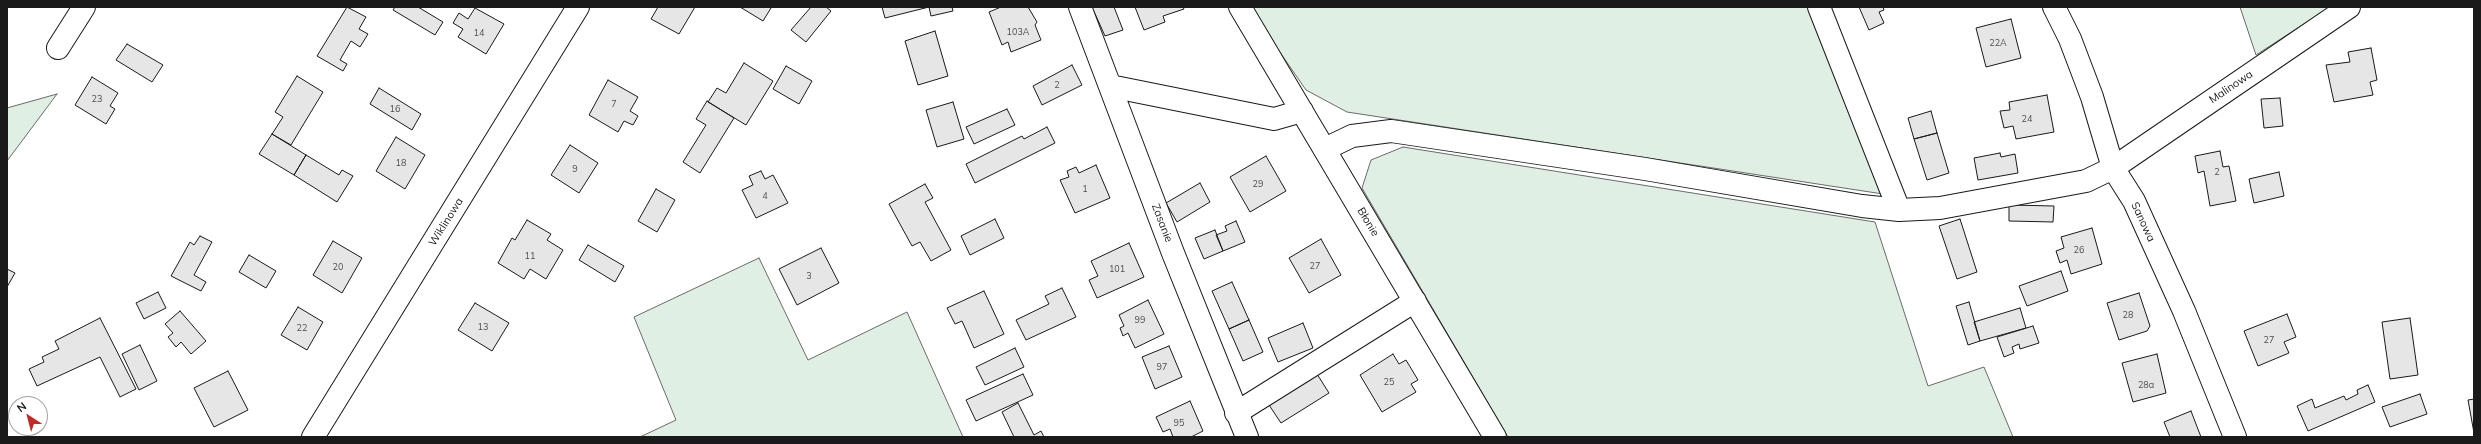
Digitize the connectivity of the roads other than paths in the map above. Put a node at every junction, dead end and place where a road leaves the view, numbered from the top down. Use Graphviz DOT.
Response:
graph roads {
  1 [pos="84,7"];
  2 [pos="578,7"];
  3 [pos="1080,7"];
  4 [pos="1240,7"];
  5 [pos="1819,7"];
  6 [pos="2054,7"];
  7 [pos="2349,7"];
  8 [pos="58,48"];
  9 [pos="1110,86"];
  10 [pos="1302,111"];
  11 [pos="1325,149"];
  12 [pos="2113,168"];
  13 [pos="1899,210"];
  14 [pos="1415,301"];
  15 [pos="1236,413"];
  16 [pos="313,437"];
  17 [pos="1247,437"];
  18 [pos="1495,437"];
  19 [pos="2235,437"];
  1 -- 8 [label="street"];
  2 -- 16 [label="street, Wiklinowa"];
  3 -- 9 [label="street, Zasanie"];
  4 -- 10 [label="street, Błonie"];
  5 -- 13 [label="street"];
  6 -- 12 [label="street, Sanowa"];
  7 -- 12 [label="street, Malinowa"];
  9 -- 10 [label="street"];
  9 -- 15 [label="street, Zasanie"];
  10 -- 11 [label="street, Błonie"];
  11 -- 13 [label="street, Malinowa"];
  11 -- 14 [label="street, Błonie"];
  12 -- 13 [label="street, Malinowa"];
  12 -- 19 [label="street, Sanowa"];
  14 -- 15 [label="street"];
  14 -- 18 [label="street, Błonie"];
  15 -- 17 [label="street, Zasanie"];
}
